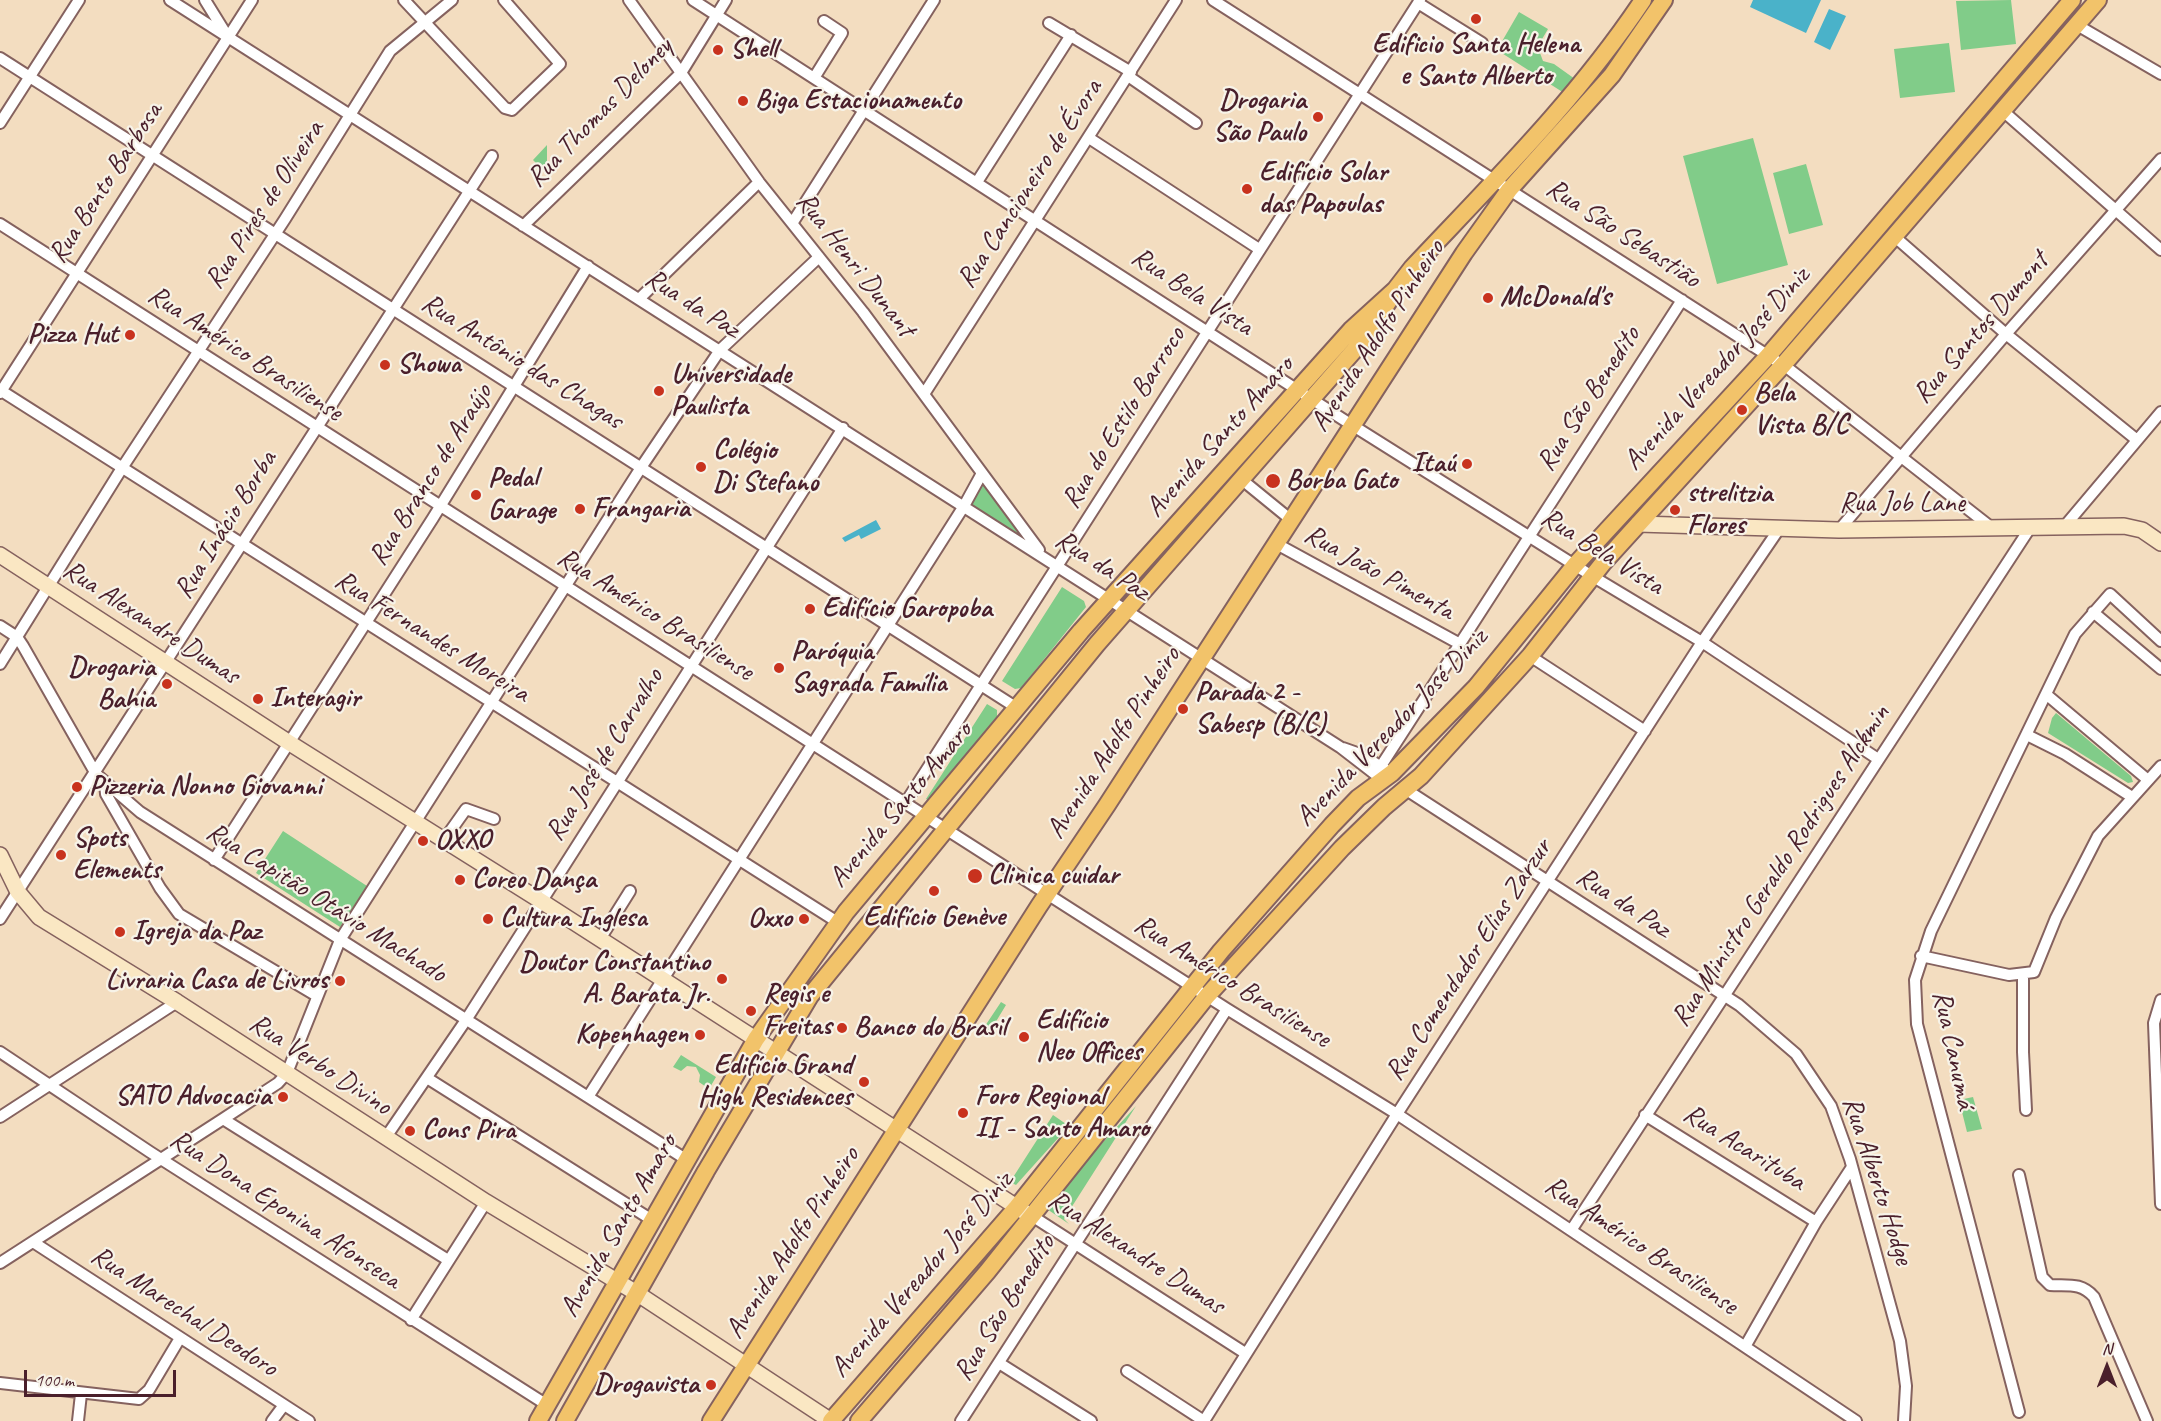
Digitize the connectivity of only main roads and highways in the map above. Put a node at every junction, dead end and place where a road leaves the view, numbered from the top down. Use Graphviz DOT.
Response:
graph roads {
  1 [pos="1643,0"];
  2 [pos="1664,0"];
  3 [pos="2072,0"];
  4 [pos="2098,0"];
  5 [pos="1306,393"];
  6 [pos="1017,708"];
  7 [pos="1034,719"];
  8 [pos="1024,1212"];
  9 [pos="538,1421"];
  10 [pos="565,1421"];
  11 [pos="711,1421"];
  12 [pos="831,1421"];
  13 [pos="859,1421"];
  1 -- 5 [label="main road, Avenida Santo Amaro"];
  2 -- 11 [label="main road, Avenida Adolfo Pinheiro"];
  3 -- 8 [label="main road, Avenida Vereador José Diniz"];
  4 -- 8 [label="main road, Avenida Vereador José Diniz"];
  5 -- 6 [label="main road, Avenida Santo Amaro"];
  5 -- 7 [label="main road, Avenida Santo Amaro"];
  6 -- 7 [label="main road"];
  6 -- 9 [label="main road, Avenida Santo Amaro"];
  7 -- 10 [label="main road, Avenida Santo Amaro"];
  8 -- 12 [label="main road, Avenida Vereador José Diniz"];
  8 -- 13 [label="main road, Avenida Vereador José Diniz"];
}
